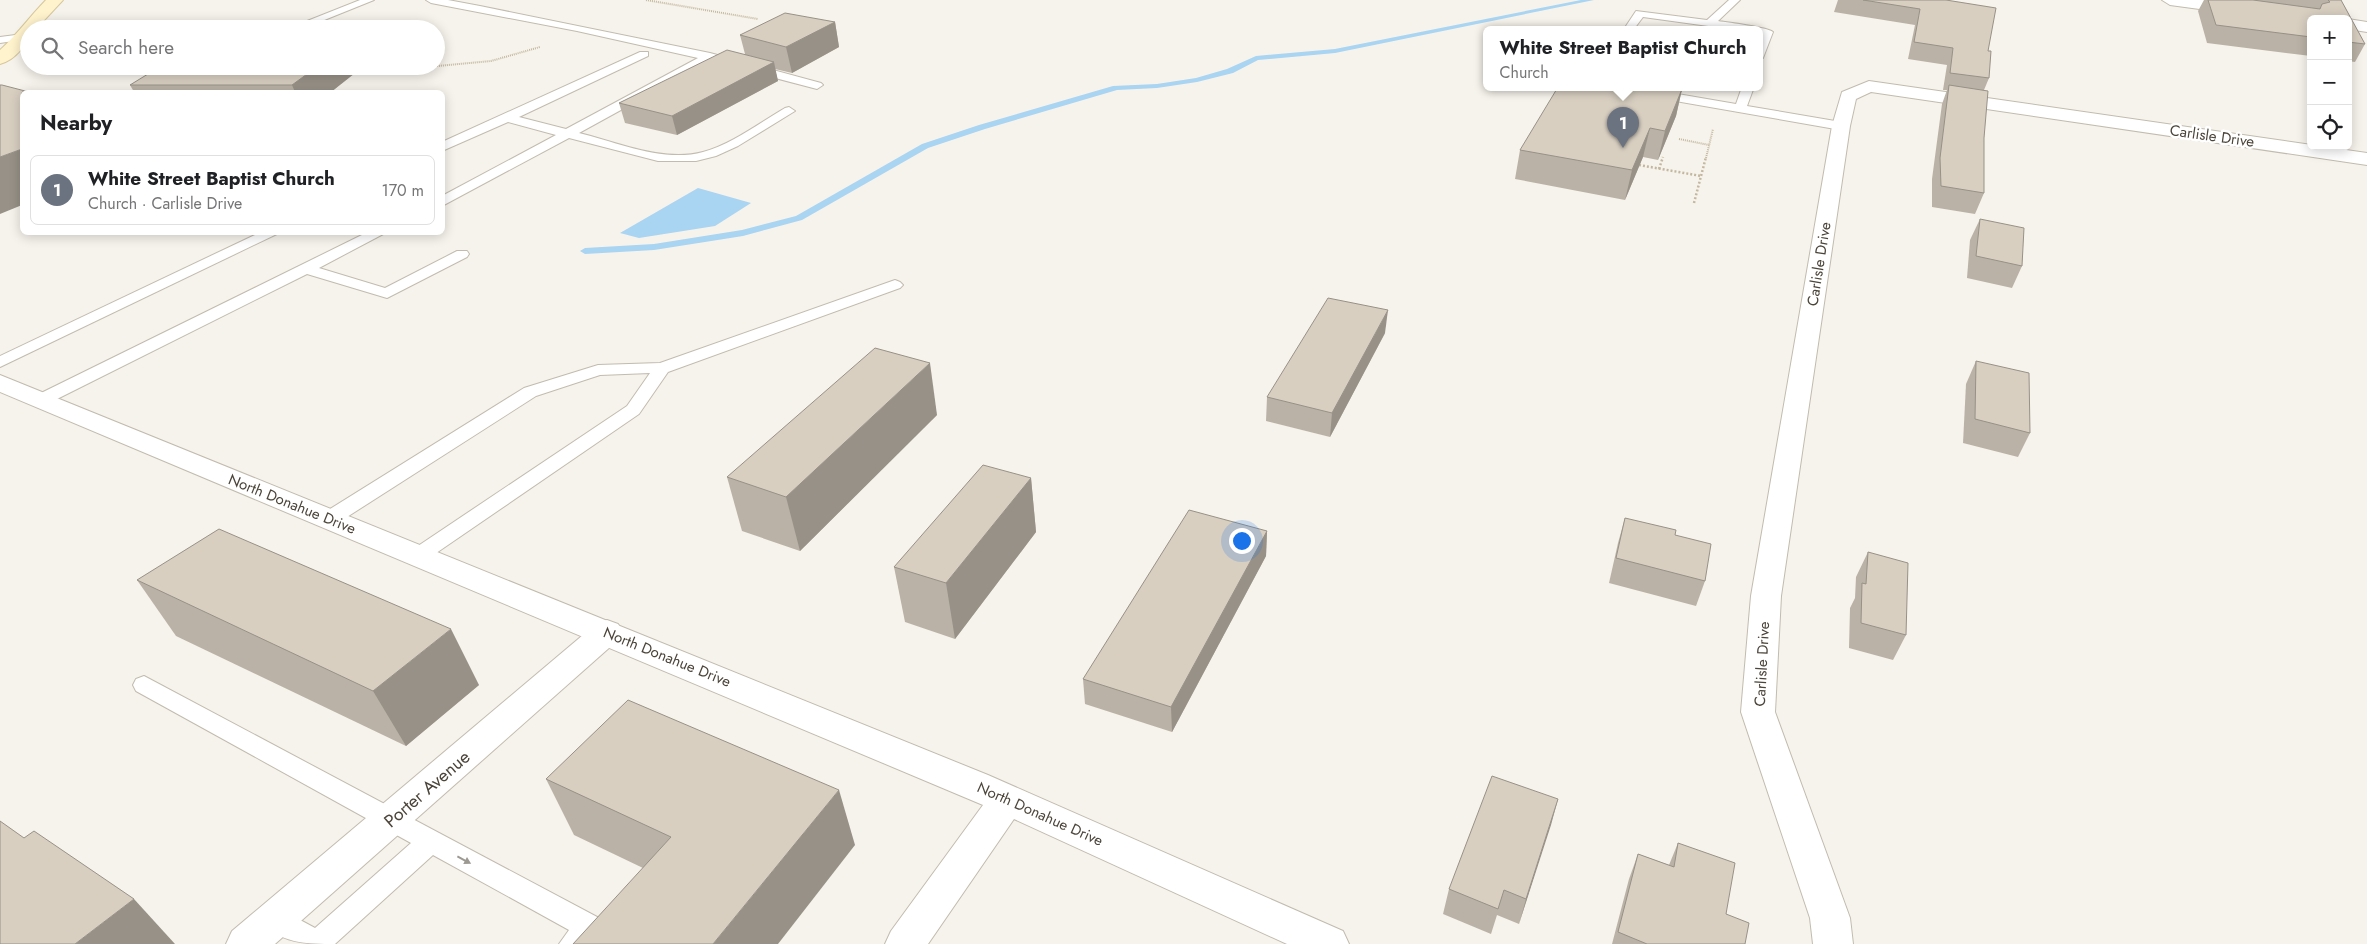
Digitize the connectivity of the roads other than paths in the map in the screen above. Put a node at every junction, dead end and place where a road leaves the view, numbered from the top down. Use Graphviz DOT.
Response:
graph roads {
  1 [pos="55,0"];
  2 [pos="370,0"];
  3 [pos="432,0"];
  4 [pos="1735,0"];
  5 [pos="2170,0"];
  6 [pos="2307,18"];
  7 [pos="35,20"];
  8 [pos="316,20"];
  9 [pos="1710,23"];
  10 [pos="2352,25"];
  11 [pos="1632,26"];
  12 [pos="1730,26"];
  13 [pos="2367,27"];
  14 [pos="1763,31"];
  15 [pos="20,37"];
  16 [pos="0,40"];
  17 [pos="20,40"];
  18 [pos="1763,45"];
  19 [pos="644,54"];
  20 [pos="710,56"];
  21 [pos="0,59"];
  22 [pos="817,85"];
  23 [pos="1641,91"];
  24 [pos="1746,91"];
  25 [pos="1740,108"];
  26 [pos="789,111"];
  27 [pos="507,118"];
  28 [pos="1841,126"];
  29 [pos="570,133"];
  30 [pos="445,146"];
  31 [pos="2367,159"];
  32 [pos="445,200"];
  33 [pos="268,235"];
  34 [pos="374,235"];
  35 [pos="462,254"];
  36 [pos="305,269"];
  37 [pos="895,286"];
  38 [pos="0,362"];
  39 [pos="662,368"];
  40 [pos="0,383"];
  41 [pos="41,400"];
  42 [pos="329,518"];
  43 [pos="419,555"];
  44 [pos="607,632"];
  45 [pos="144,685"];
  46 [pos="1008,799"];
  47 [pos="391,820"];
  48 [pos="431,841"];
  49 [pos="276,919"];
  50 [pos="246,944"];
  51 [pos="316,944"];
  52 [pos="573,944"];
  53 [pos="905,944"];
  54 [pos="1329,944"];
  55 [pos="1833,944"];
  1 -- 7 [label="main road"];
  2 -- 8 [label="lane"];
  3 -- 20 [label="lane"];
  4 -- 9 [label="lane"];
  5 -- 6 [label="street"];
  9 -- 11 [label="lane"];
  9 -- 12 [label="lane"];
  10 -- 13 [label="street"];
  14 -- 18 [label="lane"];
  15 -- 16 [label="lane"];
  17 -- 21 [label="main road"];
  19 -- 27 [label="lane"];
  20 -- 22 [label="lane"];
  20 -- 29 [label="lane"];
  23 -- 25 [label="lane"];
  24 -- 25 [label="lane"];
  25 -- 28 [label="lane"];
  26 -- 29 [label="lane"];
  27 -- 29 [label="lane"];
  27 -- 30 [label="lane"];
  28 -- 31 [label="street, Carlisle Drive"];
  28 -- 55 [label="street, Carlisle Drive"];
  29 -- 32 [label="lane"];
  33 -- 38 [label="lane"];
  34 -- 36 [label="lane"];
  35 -- 36 [label="lane"];
  36 -- 41 [label="lane"];
  37 -- 39 [label="lane"];
  39 -- 42 [label="lane"];
  39 -- 43 [label="lane"];
  40 -- 41 [label="street, North Donahue Drive"];
  41 -- 42 [label="street, North Donahue Drive"];
  42 -- 43 [label="street, North Donahue Drive"];
  43 -- 44 [label="street, North Donahue Drive"];
  44 -- 46 [label="street, North Donahue Drive"];
  44 -- 47 [label="street, Porter Avenue"];
  45 -- 47 [label="lane"];
  46 -- 53 [label="street"];
  46 -- 54 [label="street, North Donahue Drive"];
  47 -- 48 [label="lane"];
  47 -- 49 [label="street, Porter Avenue"];
  48 -- 51 [label="lane"];
  48 -- 52 [label="lane, one-way"];
  49 -- 50 [label="street, Porter Avenue"];
  49 -- 51 [label="lane"];
}
